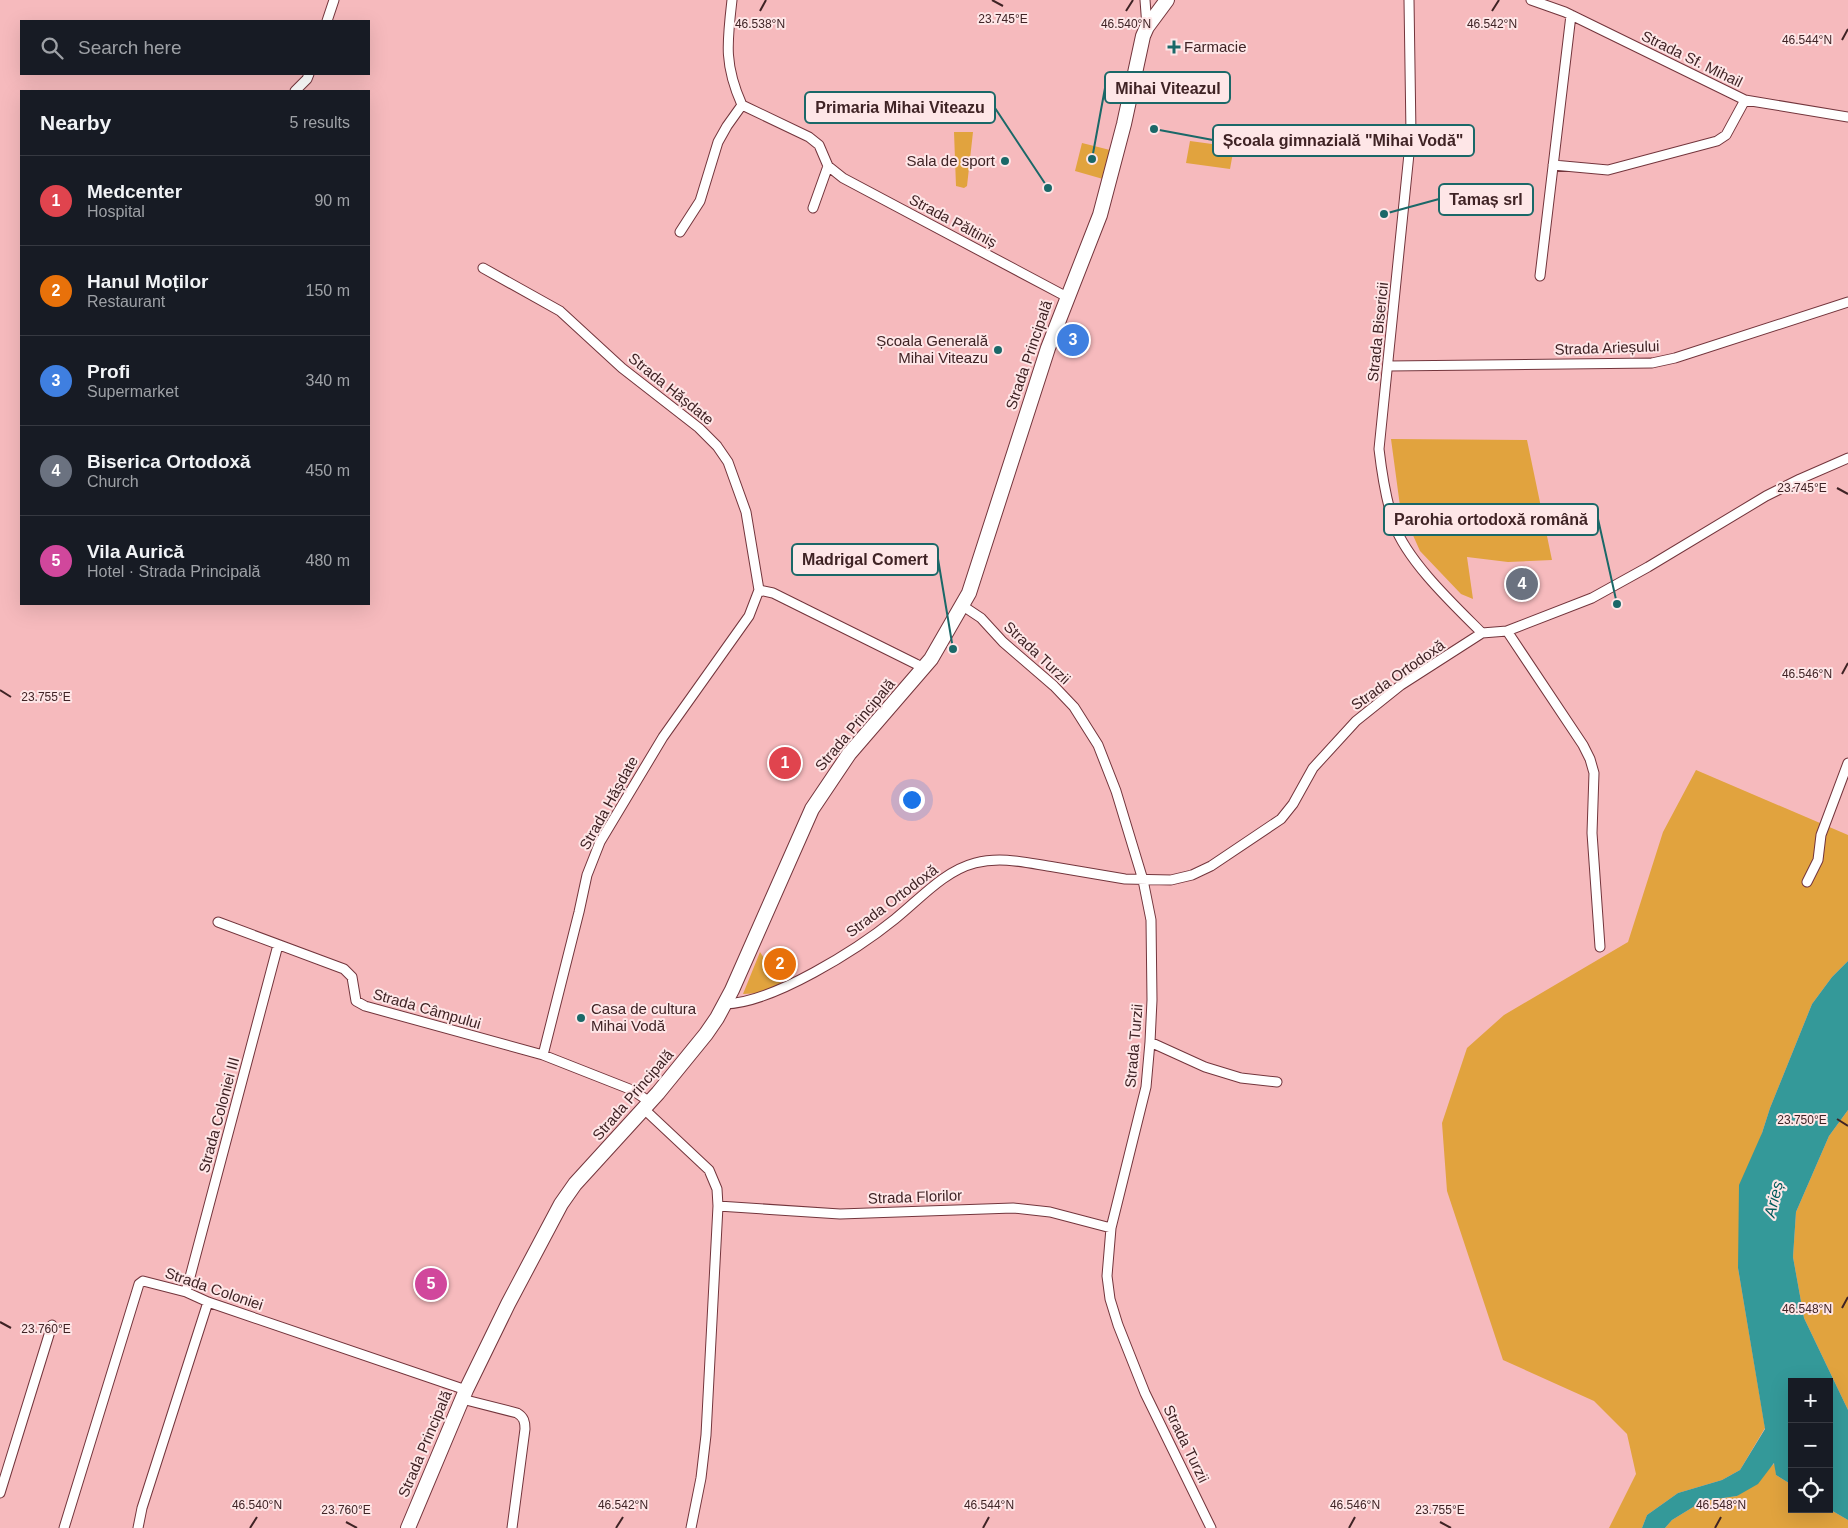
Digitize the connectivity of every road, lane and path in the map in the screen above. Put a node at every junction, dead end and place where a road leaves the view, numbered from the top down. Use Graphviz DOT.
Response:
graph roads {
  1 [pos="334,0"];
  2 [pos="732,0"];
  3 [pos="1145,0"];
  4 [pos="1167,0"];
  5 [pos="1409,0"];
  6 [pos="1531,0"];
  7 [pos="1570,15"];
  8 [pos="327,20"];
  9 [pos="1147,27"];
  10 [pos="309,75"];
  11 [pos="296,90"];
  12 [pos="1745,100"];
  13 [pos="742,106"];
  14 [pos="1848,117"];
  15 [pos="1553,165"];
  16 [pos="828,166"];
  17 [pos="813,208"];
  18 [pos="680,232"];
  19 [pos="483,268"];
  20 [pos="1540,276"];
  21 [pos="1067,296"];
  22 [pos="1848,302"];
  23 [pos="1388,366"];
  24 [pos="1848,458"];
  25 [pos="760,590"];
  26 [pos="963,606"];
  27 [pos="1507,631"];
  28 [pos="1482,633"];
  29 [pos="923,668"];
  30 [pos="1848,763"];
  31 [pos="1143,880"];
  32 [pos="1806,882"];
  33 [pos="218,922"];
  34 [pos="278,945"];
  35 [pos="1600,947"];
  36 [pos="725,1004"];
  37 [pos="1150,1042"];
  38 [pos="543,1056"];
  39 [pos="1277,1082"];
  40 [pos="647,1105"];
  41 [pos="718,1206"];
  42 [pos="1111,1228"];
  43 [pos="186,1292"];
  44 [pos="208,1302"];
  45 [pos="52,1325"];
  46 [pos="464,1395"];
  47 [pos="0,1493"];
  48 [pos="64,1528"];
  49 [pos="138,1528"];
  50 [pos="408,1528"];
  51 [pos="512,1528"];
  52 [pos="691,1528"];
  53 [pos="1211,1528"];
  1 -- 8 [label="street"];
  2 -- 13 [label="street"];
  3 -- 9 [label="street"];
  4 -- 9 [label="main road, Strada Principală"];
  5 -- 23 [label="street, Strada Bisericii"];
  6 -- 7 [label="street, Strada Sf. Mihail"];
  7 -- 12 [label="street, Strada Sf. Mihail"];
  7 -- 15 [label="street"];
  9 -- 21 [label="main road, Strada Principală"];
  10 -- 11 [label="street"];
  12 -- 14 [label="street, Strada Sf. Mihail"];
  12 -- 15 [label="street"];
  13 -- 16 [label="street, Strada Păltiniș"];
  13 -- 18 [label="street"];
  15 -- 20 [label="street"];
  16 -- 17 [label="street"];
  16 -- 21 [label="street, Strada Păltiniș"];
  19 -- 25 [label="street, Strada Hășdate"];
  21 -- 26 [label="main road, Strada Principală"];
  22 -- 23 [label="street, Strada Arieșului"];
  23 -- 28 [label="street, Strada Bisericii"];
  24 -- 27 [label="street, Strada Ortodoxă"];
  25 -- 29 [label="street"];
  25 -- 38 [label="street, Strada Hășdate"];
  26 -- 29 [label="main road, Strada Principală"];
  26 -- 31 [label="street, Strada Turzii"];
  27 -- 28 [label="street, Strada Ortodoxă"];
  27 -- 35 [label="street"];
  28 -- 31 [label="street, Strada Ortodoxă"];
  29 -- 36 [label="main road, Strada Principală"];
  30 -- 32 [label="street"];
  31 -- 36 [label="street, Strada Ortodoxă"];
  31 -- 37 [label="street, Strada Turzii"];
  33 -- 34 [label="street, Strada Câmpului"];
  34 -- 38 [label="street, Strada Câmpului"];
  34 -- 43 [label="street, Strada Coloniei III"];
  36 -- 40 [label="main road, Strada Principală"];
  37 -- 39 [label="street"];
  37 -- 42 [label="street, Strada Turzii"];
  38 -- 40 [label="street, Strada Câmpului"];
  40 -- 41 [label="street"];
  40 -- 46 [label="main road, Strada Principală"];
  41 -- 42 [label="street, Strada Florilor"];
  41 -- 52 [label="street"];
  42 -- 53 [label="street, Strada Turzii"];
  43 -- 44 [label="street, Strada Coloniei"];
  43 -- 48 [label="street, Strada Coloniei"];
  44 -- 46 [label="street, Strada Coloniei"];
  44 -- 49 [label="street"];
  45 -- 47 [label="street"];
  46 -- 50 [label="main road, Strada Principală"];
  46 -- 51 [label="street, Strada Coloniei"];
}
